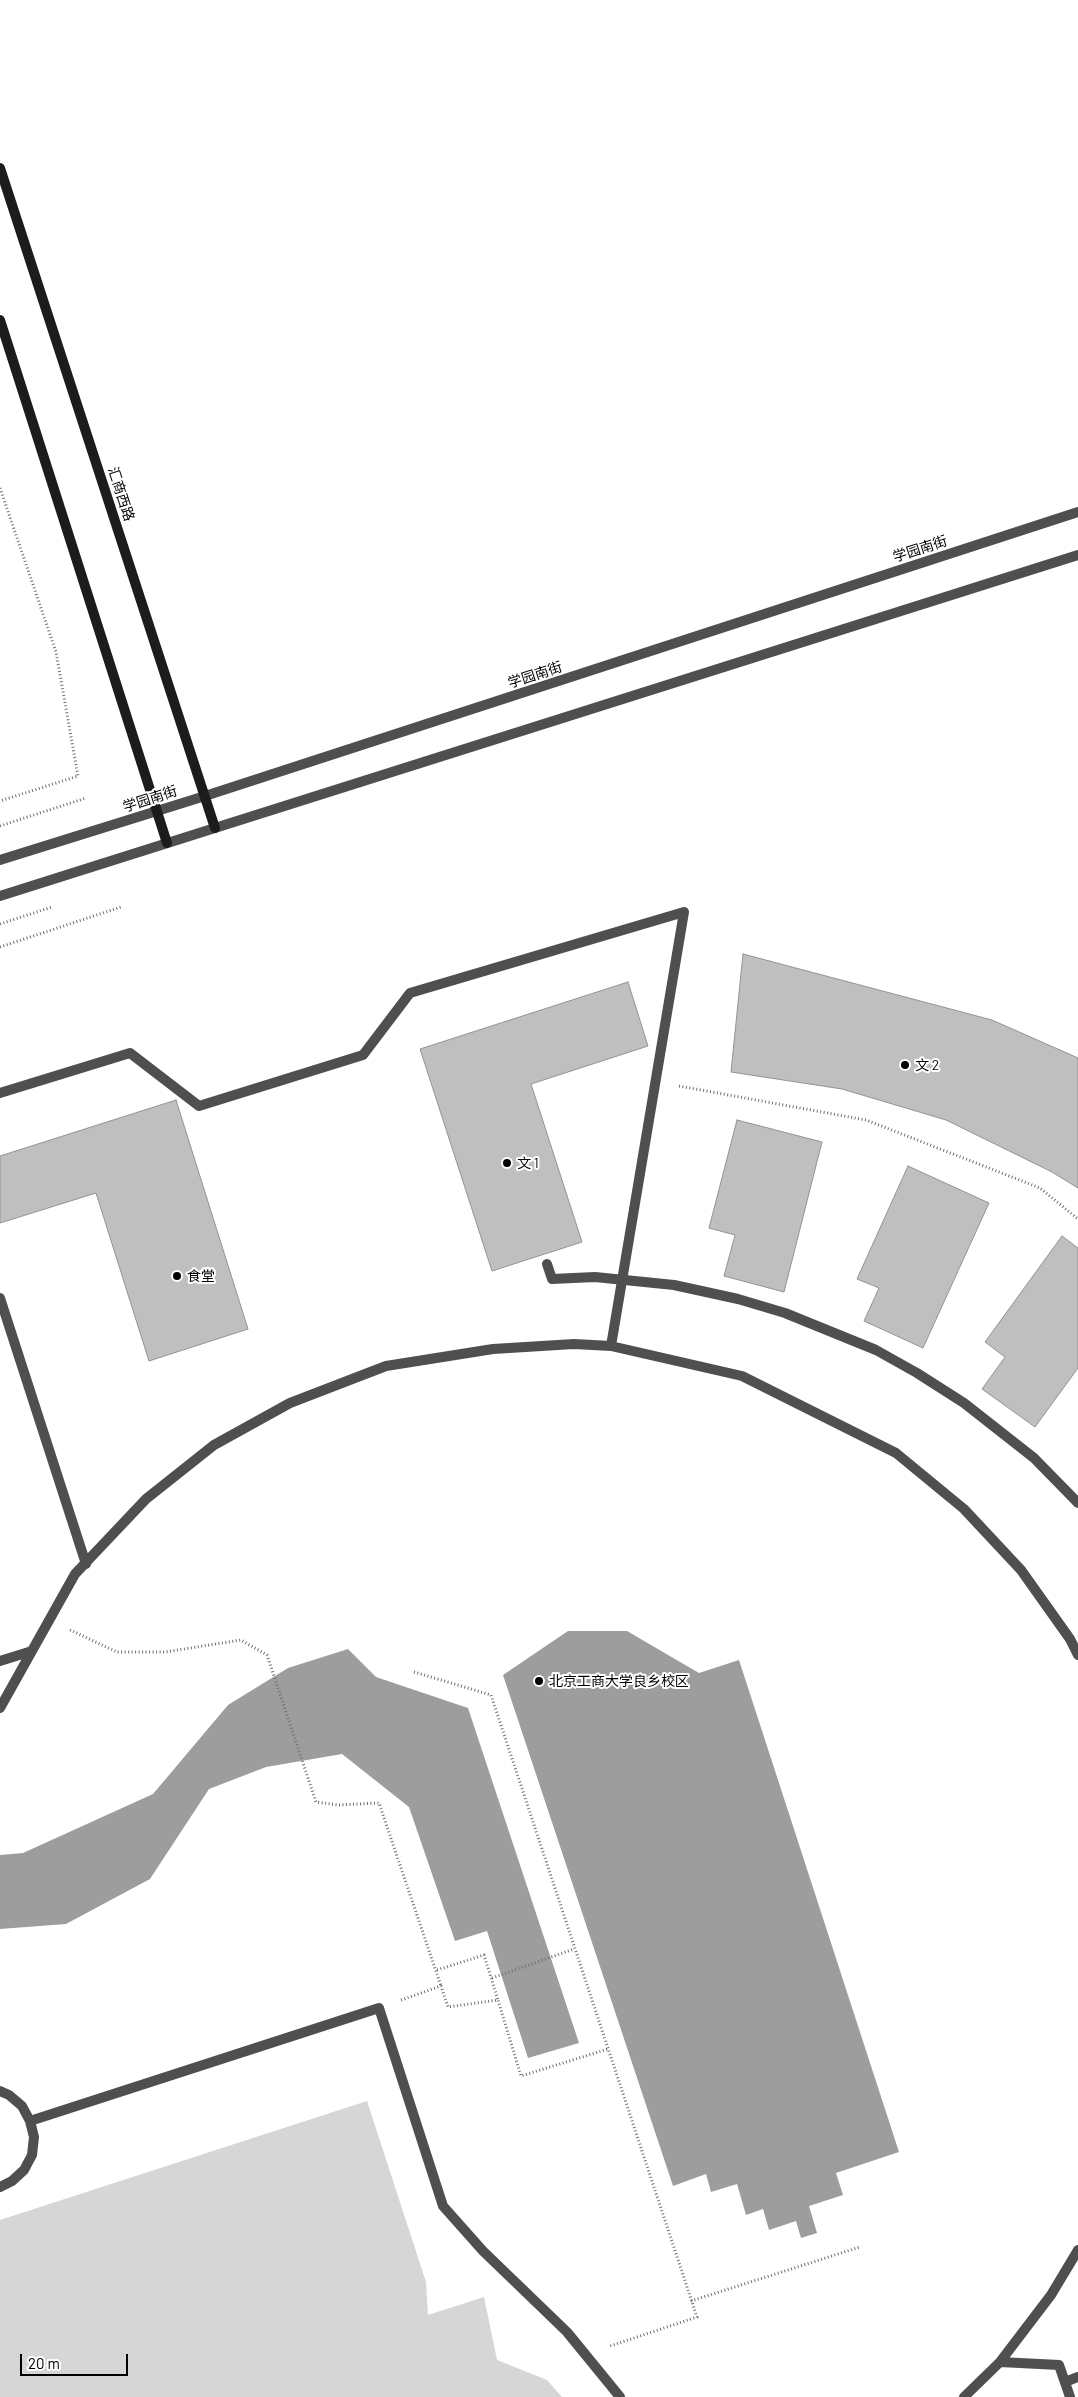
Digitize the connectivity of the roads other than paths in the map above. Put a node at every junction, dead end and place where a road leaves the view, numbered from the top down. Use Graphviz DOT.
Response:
graph roads {
  1 [pos="0,168"];
  2 [pos="0,320"];
  3 [pos="1078,512"];
  4 [pos="1078,555"];
  5 [pos="205,796"];
  6 [pos="159,811"];
  7 [pos="215,828"];
  8 [pos="167,843"];
  9 [pos="0,860"];
  10 [pos="0,896"];
  11 [pos="0,1093"];
  12 [pos="548,1264"];
  13 [pos="0,1298"];
  14 [pos="611,1346"];
  15 [pos="1078,1503"];
  16 [pos="86,1564"];
  17 [pos="32,1651"];
  18 [pos="1078,1655"];
  19 [pos="0,1661"];
  20 [pos="0,1708"];
  21 [pos="0,2091"];
  22 [pos="30,2121"];
  23 [pos="0,2187"];
  24 [pos="1078,2250"];
  25 [pos="1000,2362"];
  26 [pos="1078,2377"];
  27 [pos="1065,2382"];
  28 [pos="620,2397"];
  29 [pos="964,2397"];
  30 [pos="1070,2397"];
  1 -- 5 [label="main road, 汇商西路"];
  2 -- 6 [label="main road"];
  3 -- 5 [label="street, 学园南街"];
  4 -- 7 [label="street"];
  5 -- 6 [label="street, 学园南街"];
  5 -- 7 [label="main road, 汇商西路"];
  6 -- 8 [label="main road"];
  6 -- 9 [label="street, 学园南街"];
  7 -- 8 [label="street"];
  8 -- 10 [label="street"];
  11 -- 14 [label="street"];
  12 -- 15 [label="street, bridge"];
  13 -- 16 [label="street"];
  14 -- 16 [label="street"];
  14 -- 18 [label="street"];
  16 -- 17 [label="street"];
  17 -- 19 [label="street"];
  17 -- 20 [label="street"];
  21 -- 22 [label="street"];
  22 -- 23 [label="street"];
  22 -- 28 [label="street"];
  24 -- 25 [label="street"];
  25 -- 27 [label="street"];
  25 -- 29 [label="street"];
  26 -- 27 [label="street"];
  27 -- 30 [label="street"];
}
